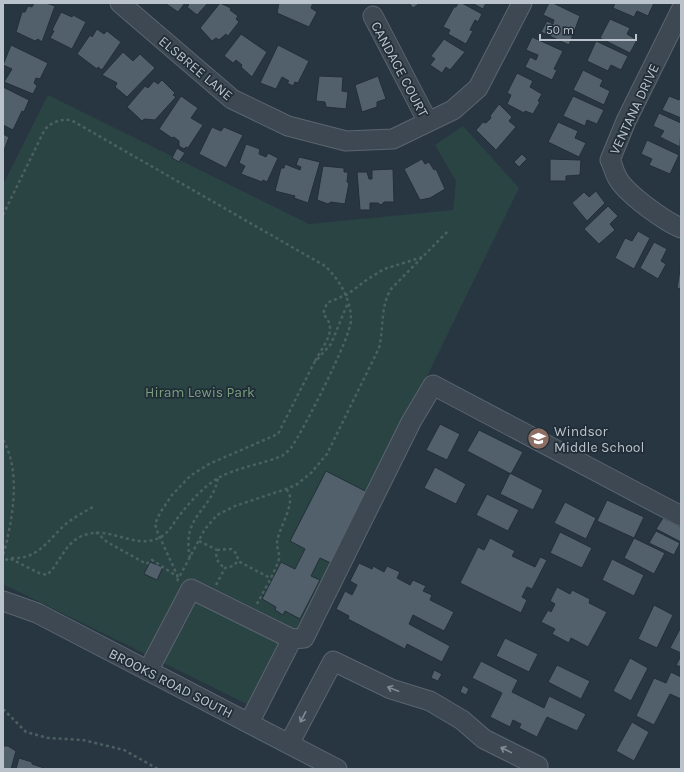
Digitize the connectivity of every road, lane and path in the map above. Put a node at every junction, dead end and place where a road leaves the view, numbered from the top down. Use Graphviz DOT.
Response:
graph roads {
  1 [pos="120,3"];
  2 [pos="522,3"];
  3 [pos="681,10"];
  4 [pos="372,16"];
  5 [pos="428,122"];
  6 [pos="3,215"];
  7 [pos="681,228"];
  8 [pos="448,231"];
  9 [pos="425,256"];
  10 [pos="345,295"];
  11 [pos="347,304"];
  12 [pos="314,363"];
  13 [pos="3,440"];
  14 [pos="218,478"];
  15 [pos="286,489"];
  16 [pos="93,507"];
  17 [pos="681,516"];
  18 [pos="96,532"];
  19 [pos="160,538"];
  20 [pos="199,541"];
  21 [pos="217,550"];
  22 [pos="3,556"];
  23 [pos="9,558"];
  24 [pos="190,558"];
  25 [pos="238,561"];
  26 [pos="3,562"];
  27 [pos="225,568"];
  28 [pos="178,577"];
  29 [pos="185,577"];
  30 [pos="270,578"];
  31 [pos="176,583"];
  32 [pos="214,590"];
  33 [pos="3,601"];
  34 [pos="254,610"];
  35 [pos="292,639"];
  36 [pos="148,671"];
  37 [pos="3,708"];
  38 [pos="249,723"];
  39 [pos="289,744"];
  40 [pos="158,769"];
  41 [pos="336,769"];
  42 [pos="537,769"];
  1 -- 5 [label="street, ELSBREE LANE"];
  2 -- 5 [label="street, ELSBREE LANE"];
  3 -- 7 [label="street, VENTANA DRIVE"];
  4 -- 5 [label="street, CANDACE COURT"];
  6 -- 10 [label="path"];
  8 -- 9 [label="path"];
  9 -- 10 [label="path"];
  9 -- 15 [label="path"];
  10 -- 11 [label="path"];
  10 -- 12 [label="path"];
  11 -- 12 [label="path"];
  11 -- 14 [label="path"];
  12 -- 19 [label="path"];
  13 -- 22 [label="path"];
  14 -- 19 [label="path"];
  14 -- 24 [label="path"];
  15 -- 20 [label="path"];
  15 -- 30 [label="path"];
  16 -- 23 [label="path"];
  17 -- 35 [label="street"];
  18 -- 19 [label="path"];
  18 -- 23 [label="path"];
  18 -- 28 [label="path"];
  19 -- 28 [label="path"];
  20 -- 21 [label="path"];
  20 -- 24 [label="path"];
  21 -- 25 [label="path"];
  21 -- 27 [label="path"];
  23 -- 26 [label="path"];
  24 -- 28 [label="path"];
  25 -- 27 [label="path"];
  25 -- 30 [label="path"];
  27 -- 32 [label="path"];
  28 -- 29 [label="path"];
  28 -- 31 [label="path"];
  30 -- 34 [label="path"];
  33 -- 36 [label="street, BROOKS ROAD SOUTH"];
  35 -- 36 [label="street"];
  35 -- 38 [label="street"];
  36 -- 38 [label="street, BROOKS ROAD SOUTH"];
  37 -- 40 [label="path"];
  38 -- 39 [label="street, BROOKS ROAD SOUTH"];
  39 -- 41 [label="street, BROOKS ROAD SOUTH"];
  42 -- 39 [label="street, one-way"];
}
